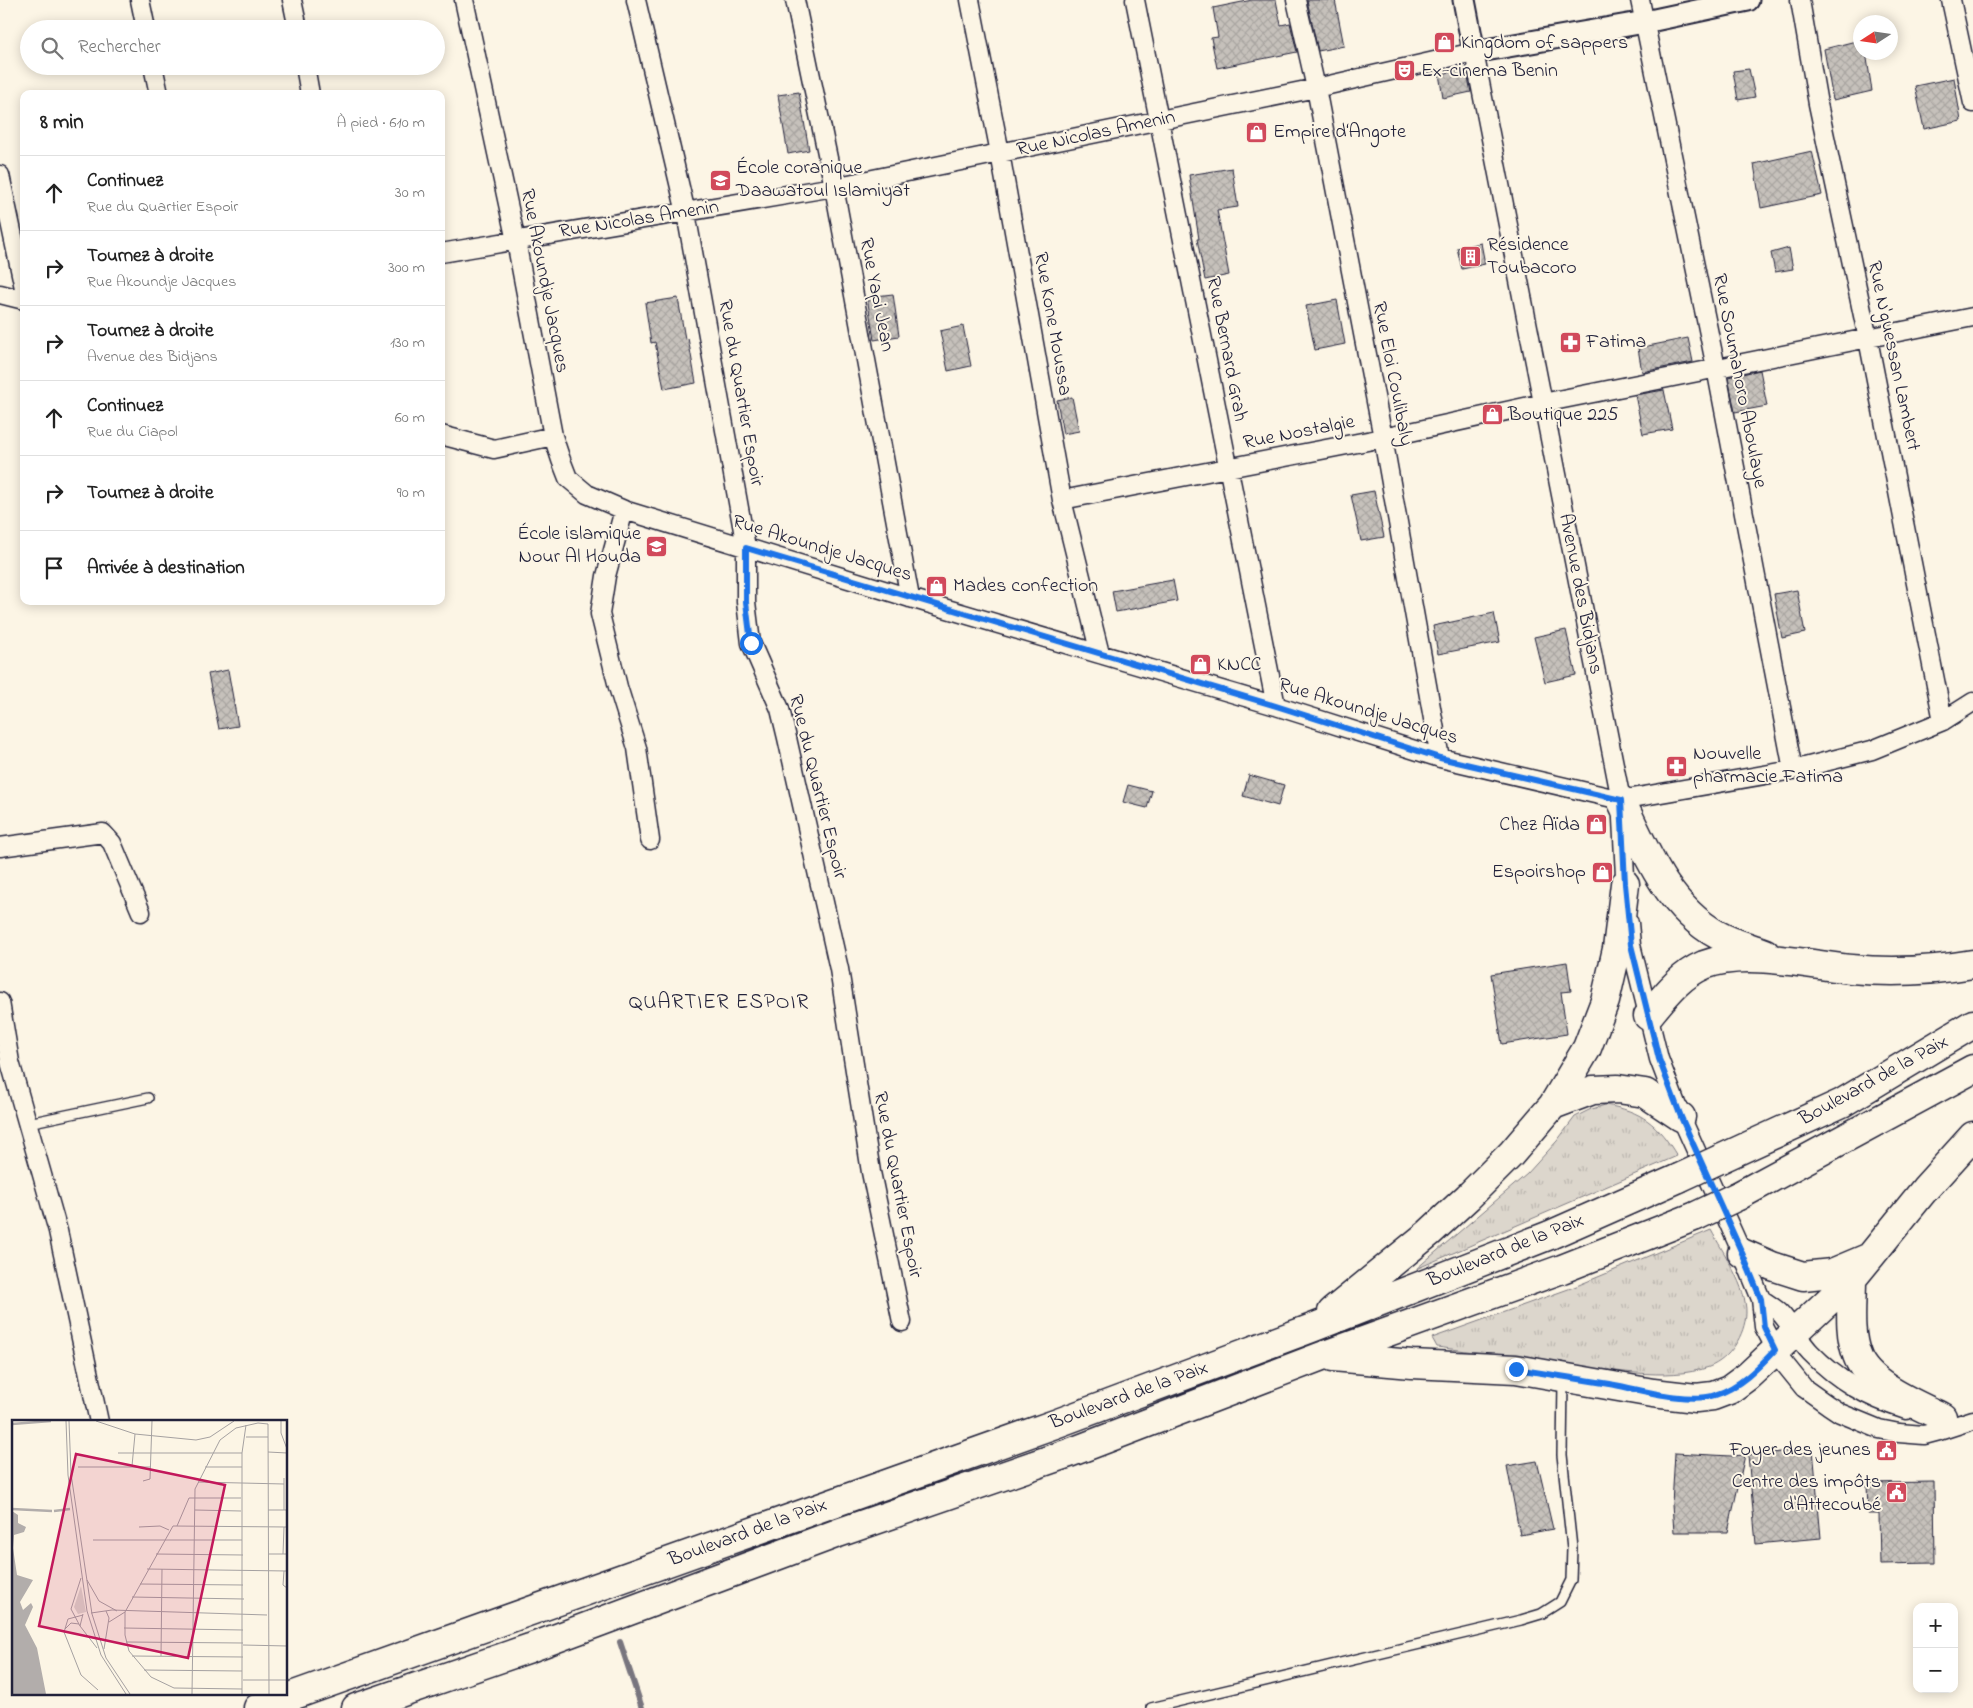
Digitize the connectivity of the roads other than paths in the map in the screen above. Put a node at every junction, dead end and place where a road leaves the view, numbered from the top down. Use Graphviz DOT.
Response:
graph roads {
  1 [pos="140,0"];
  2 [pos="292,0"];
  3 [pos="464,0"];
  4 [pos="636,0"];
  5 [pos="795,0"];
  6 [pos="970,0"];
  7 [pos="1135,0"];
  8 [pos="1296,0"];
  9 [pos="1464,0"];
  10 [pos="1640,0"];
  11 [pos="1748,0"];
  12 [pos="1800,0"];
  13 [pos="1951,0"];
  14 [pos="144,20"];
  15 [pos="296,20"];
  16 [pos="1645,22"];
  17 [pos="1474,52"];
  18 [pos="156,75"];
  19 [pos="307,75"];
  20 [pos="1316,88"];
  21 [pos="158,90"];
  22 [pos="309,90"];
  23 [pos="1973,103"];
  24 [pos="1159,121"];
  25 [pos="1000,153"];
  26 [pos="0,175"];
  27 [pos="834,187"];
  28 [pos="686,213"];
  29 [pos="516,241"];
  30 [pos="445,252"];
  31 [pos="20,269"];
  32 [pos="0,294"];
  33 [pos="20,299"];
  34 [pos="1973,316"];
  35 [pos="1868,339"];
  36 [pos="1716,368"];
  37 [pos="1543,403"];
  38 [pos="553,436"];
  39 [pos="445,437"];
  40 [pos="1383,438"];
  41 [pos="1228,468"];
  42 [pos="1062,500"];
  43 [pos="624,510"];
  44 [pos="746,548"];
  45 [pos="910,598"];
  46 [pos="1100,654"];
  47 [pos="1973,702"];
  48 [pos="1276,706"];
  49 [pos="1943,721"];
  50 [pos="1440,758"];
  51 [pos="1793,770"];
  52 [pos="1621,800"];
  53 [pos="650,840"];
  54 [pos="0,848"];
  55 [pos="1625,884"];
  56 [pos="141,912"];
  57 [pos="1783,960"];
  58 [pos="1973,964"];
  59 [pos="0,1002"];
  60 [pos="1648,1016"];
  61 [pos="1973,1024"];
  62 [pos="5,1062"];
  63 [pos="1973,1069"];
  64 [pos="148,1098"];
  65 [pos="1552,1105"];
  66 [pos="1681,1117"];
  67 [pos="28,1123"];
  68 [pos="1973,1136"];
  69 [pos="1715,1170"];
  70 [pos="1742,1253"];
  71 [pos="1870,1257"];
  72 [pos="1852,1279"];
  73 [pos="1761,1299"];
  74 [pos="902,1322"];
  75 [pos="1312,1328"];
  76 [pos="1785,1342"];
  77 [pos="1322,1356"];
  78 [pos="1563,1377"];
  79 [pos="99,1420"];
  80 [pos="1958,1420"];
  81 [pos="258,1708"];
  82 [pos="356,1708"];
  83 [pos="1152,1708"];
  1 -- 14 [label="street"];
  2 -- 15 [label="street"];
  3 -- 29 [label="street, Rue Akoundje Jacques"];
  4 -- 28 [label="street, Rue du Quartier Espoir"];
  5 -- 27 [label="street, Rue Yapi Jean"];
  6 -- 25 [label="street, Rue Kone Moussa"];
  7 -- 24 [label="street, Rue Bernard Grah"];
  8 -- 20 [label="street, Rue Eloi Coulibaly"];
  9 -- 17 [label="street, Avenue des Bidjans"];
  10 -- 16 [label="street, Rue Soumahoro Aboulaye"];
  11 -- 16 [label="street, Rue Nicolas Amenin"];
  12 -- 35 [label="street, Rue N'guessan Lambert"];
  13 -- 23 [label="street"];
  16 -- 17 [label="street, Rue Nicolas Amenin"];
  16 -- 36 [label="street, Rue Soumahoro Aboulaye"];
  17 -- 20 [label="street, Rue Nicolas Amenin"];
  17 -- 37 [label="street, Avenue des Bidjans"];
  18 -- 21 [label="street"];
  19 -- 22 [label="street"];
  20 -- 24 [label="street, Rue Nicolas Amenin"];
  20 -- 40 [label="street, Rue Eloi Coulibaly"];
  24 -- 25 [label="street, Rue Nicolas Amenin"];
  24 -- 41 [label="street, Rue Bernard Grah"];
  25 -- 27 [label="street, Rue Nicolas Amenin"];
  25 -- 42 [label="street, Rue Kone Moussa"];
  26 -- 31 [label="street"];
  27 -- 28 [label="street, Rue Nicolas Amenin"];
  27 -- 45 [label="street, Rue Yapi Jean"];
  28 -- 29 [label="street, Rue Nicolas Amenin"];
  28 -- 44 [label="street, Rue du Quartier Espoir"];
  29 -- 30 [label="street, Rue Nicolas Amenin"];
  29 -- 38 [label="street, Rue Akoundje Jacques"];
  32 -- 33 [label="street"];
  34 -- 35 [label="street, Rue Nostalgie"];
  35 -- 36 [label="street, Rue Nostalgie"];
  35 -- 49 [label="street, Rue N'guessan Lambert"];
  36 -- 37 [label="street, Rue Nostalgie"];
  36 -- 51 [label="street, Rue Soumahoro Aboulaye"];
  37 -- 40 [label="street, Rue Nostalgie"];
  37 -- 52 [label="street, Avenue des Bidjans"];
  38 -- 39 [label="street"];
  38 -- 43 [label="street, Rue Akoundje Jacques"];
  40 -- 41 [label="street, Rue Nostalgie"];
  40 -- 50 [label="street, Rue Eloi Coulibaly"];
  41 -- 42 [label="street, Rue Nostalgie"];
  41 -- 48 [label="street, Rue Bernard Grah"];
  42 -- 46 [label="street, Rue Kone Moussa"];
  43 -- 44 [label="street, Rue Akoundje Jacques"];
  43 -- 53 [label="street"];
  44 -- 45 [label="street, Rue Akoundje Jacques"];
  44 -- 74 [label="street, Rue du Quartier Espoir"];
  45 -- 46 [label="street, Rue Akoundje Jacques"];
  46 -- 48 [label="street, Rue Akoundje Jacques"];
  47 -- 49 [label="street, Rue Akoundje Jacques"];
  48 -- 50 [label="street, Rue Akoundje Jacques"];
  49 -- 51 [label="street, Rue Akoundje Jacques"];
  50 -- 52 [label="street, Rue Akoundje Jacques"];
  51 -- 52 [label="street, Rue Akoundje Jacques"];
  52 -- 55 [label="street, Avenue des Bidjans"];
  52 -- 57 [label="main road"];
  54 -- 56 [label="street"];
  55 -- 60 [label="street, Avenue des Bidjans"];
  55 -- 65 [label="main road"];
  57 -- 58 [label="main road"];
  57 -- 60 [label="main road"];
  59 -- 62 [label="street"];
  60 -- 66 [label="street, Avenue des Bidjans"];
  61 -- 69 [label="main road, Boulevard de la Paix"];
  62 -- 67 [label="street"];
  63 -- 77 [label="main road, Boulevard de la Paix, bridge"];
  64 -- 67 [label="lane"];
  65 -- 66 [label="main road"];
  65 -- 75 [label="main road"];
  66 -- 69 [label="street, Avenue des Bidjans"];
  67 -- 79 [label="street"];
  68 -- 71 [label="main road"];
  69 -- 70 [label="street, Avenue des Bidjans"];
  69 -- 75 [label="main road, Boulevard de la Paix, bridge"];
  70 -- 71 [label="main road"];
  70 -- 73 [label="street, Avenue des Bidjans"];
  71 -- 72 [label="main road"];
  72 -- 76 [label="main road"];
  72 -- 80 [label="main road"];
  73 -- 76 [label="street"];
  73 -- 76 [label="street"];
  75 -- 81 [label="main road, Boulevard de la Paix"];
  76 -- 78 [label="main road"];
  76 -- 80 [label="street"];
  76 -- 80 [label="street"];
  77 -- 78 [label="main road"];
  77 -- 82 [label="main road, Boulevard de la Paix"];
  78 -- 83 [label="lane"];
}
